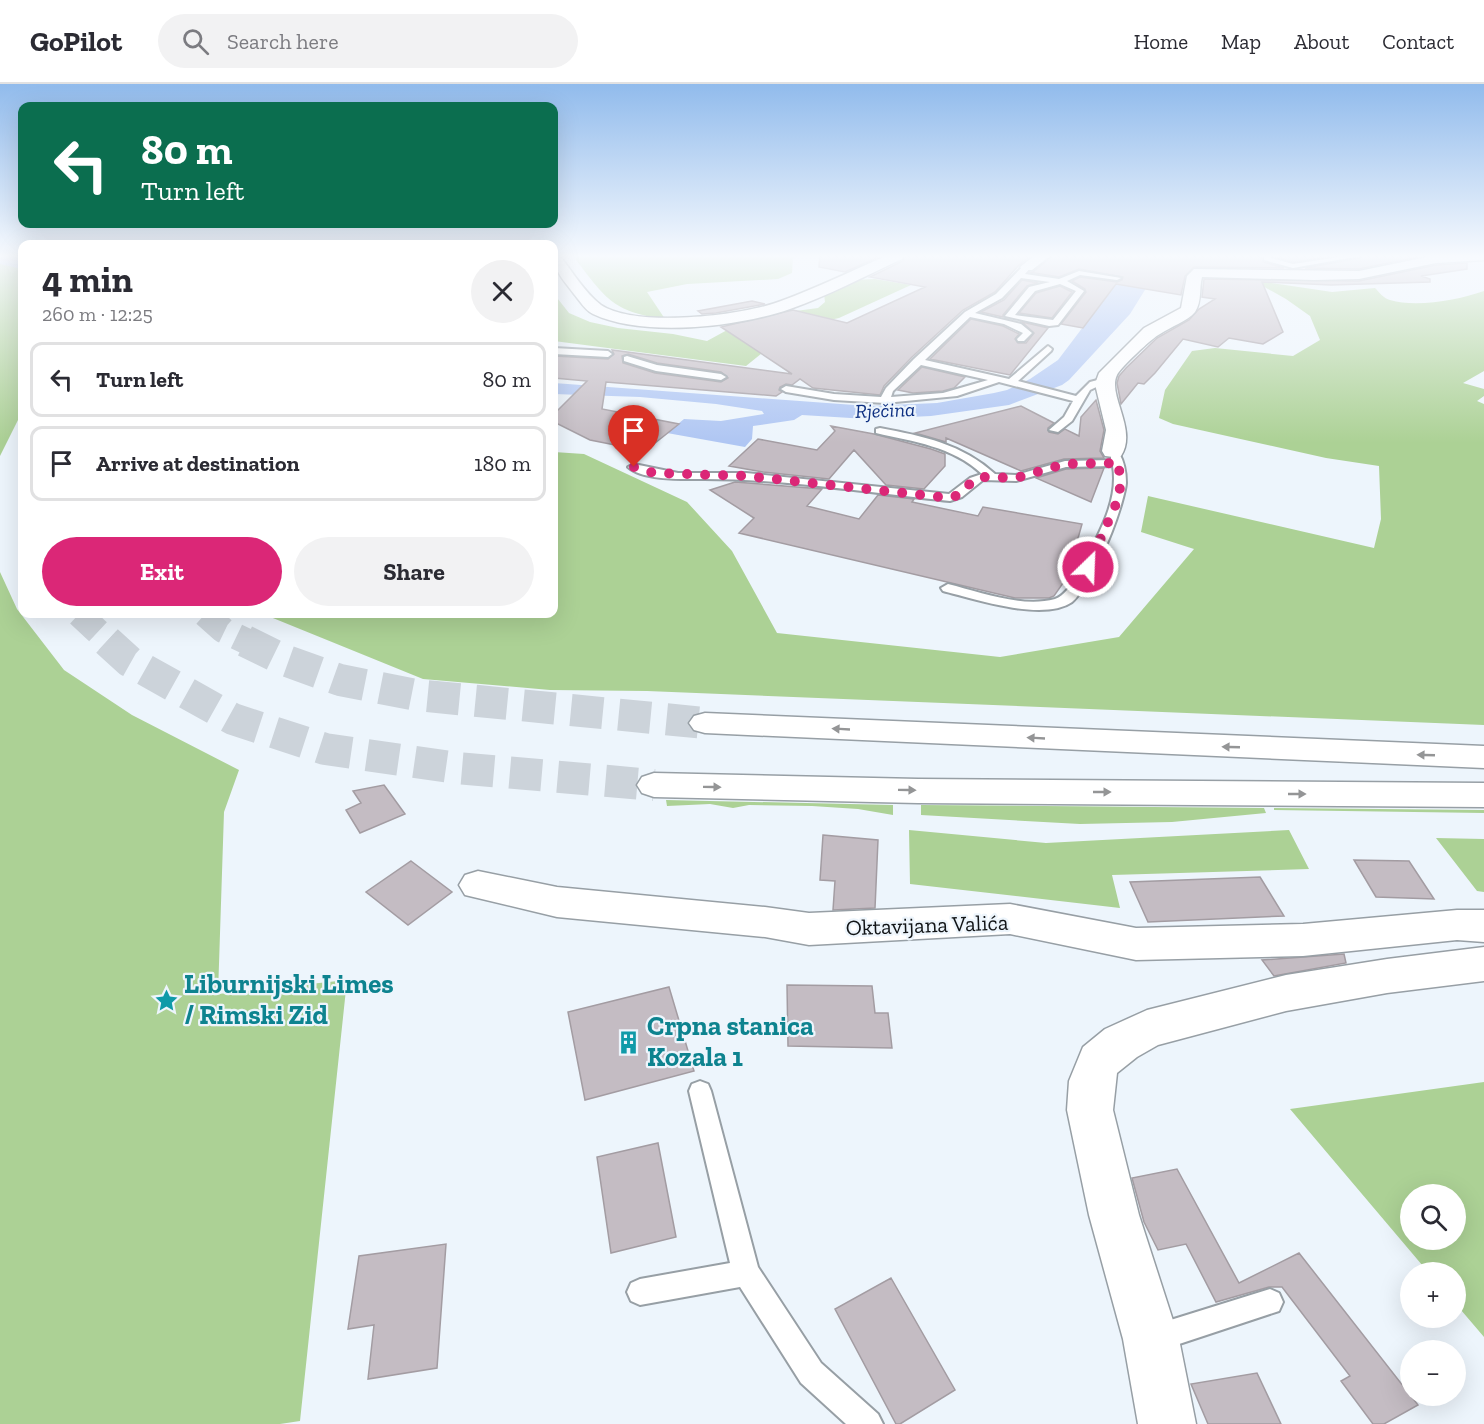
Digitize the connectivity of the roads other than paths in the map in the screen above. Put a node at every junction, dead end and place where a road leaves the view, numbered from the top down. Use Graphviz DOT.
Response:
graph roads {
  1 [pos="628,319"];
  2 [pos="718,319"];
  3 [pos="963,319"];
  4 [pos="987,319"];
  5 [pos="1025,319"];
  6 [pos="1058,319"];
  7 [pos="1174,319"];
  8 [pos="1021,339"];
  9 [pos="1048,349"];
  10 [pos="558,351"];
  11 [pos="608,354"];
  12 [pos="627,359"];
  13 [pos="917,361"];
  14 [pos="721,376"];
  15 [pos="1106,378"];
  16 [pos="998,379"];
  17 [pos="1011,382"];
  18 [pos="786,389"];
  19 [pos="885,400"];
  20 [pos="1079,400"];
  21 [pos="1054,430"];
  22 [pos="880,431"];
  23 [pos="1116,457"];
  24 [pos="634,467"];
  25 [pos="993,478"];
  26 [pos="1088,567"];
  27 [pos="1077,587"];
  28 [pos="948,588"];
  29 [pos="705,723"];
  30 [pos="1484,758"];
  31 [pos="654,785"];
  32 [pos="1484,795"];
  33 [pos="478,885"];
  34 [pos="1484,926"];
  35 [pos="1484,964"];
  36 [pos="700,1091"];
  37 [pos="746,1273"];
  38 [pos="640,1292"];
  39 [pos="1270,1302"];
  40 [pos="1151,1340"];
  41 [pos="868,1424"];
  42 [pos="1167,1424"];
  1 -- 2 [label="main road"];
  3 -- 13 [label="lane"];
  4 -- 8 [label="lane"];
  5 -- 6 [label="lane"];
  7 -- 15 [label="main road"];
  9 -- 17 [label="lane"];
  10 -- 11 [label="lane"];
  12 -- 14 [label="lane"];
  13 -- 16 [label="lane"];
  13 -- 19 [label="lane"];
  15 -- 20 [label="lane"];
  15 -- 23 [label="main road"];
  16 -- 17 [label="lane"];
  16 -- 19 [label="lane"];
  17 -- 20 [label="lane"];
  18 -- 19 [label="lane"];
  20 -- 21 [label="lane"];
  22 -- 25 [label="lane"];
  23 -- 25 [label="lane"];
  23 -- 26 [label="lane"];
  24 -- 25 [label="lane"];
  27 -- 28 [label="lane"];
  30 -- 29 [label="main road, one-way"];
  31 -- 32 [label="main road, one-way"];
  33 -- 34 [label="main road, Oktavijana Valića"];
  35 -- 40 [label="main road"];
  36 -- 37 [label="lane"];
  37 -- 38 [label="lane"];
  37 -- 41 [label="lane"];
  39 -- 40 [label="lane"];
  40 -- 42 [label="main road"];
}
